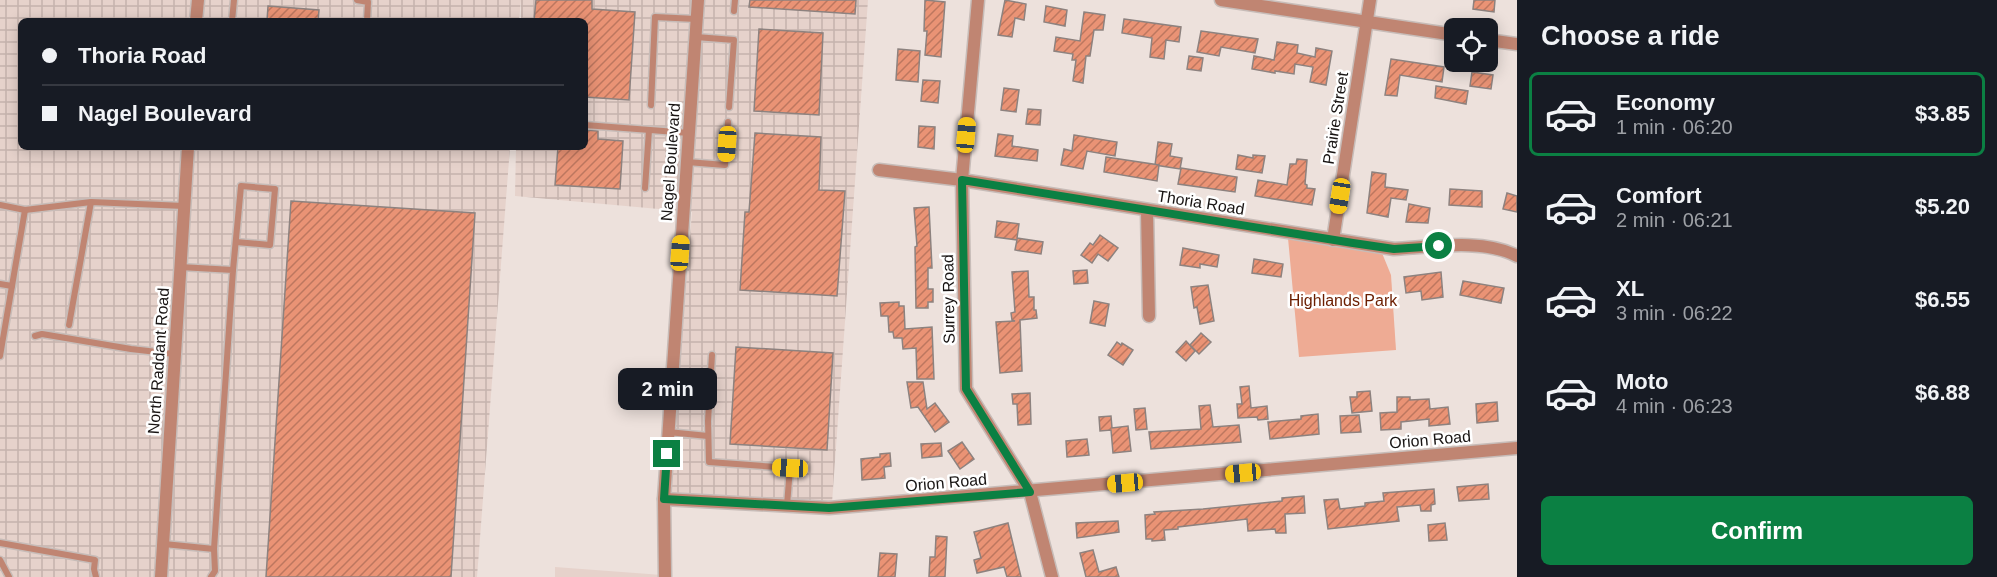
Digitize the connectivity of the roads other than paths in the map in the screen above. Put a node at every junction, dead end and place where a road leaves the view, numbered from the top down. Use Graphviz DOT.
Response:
graph roads {
  1 [pos="198,0"];
  2 [pos="234,0"];
  3 [pos="357,0"];
  4 [pos="698,0"];
  5 [pos="735,0"];
  6 [pos="978,0"];
  7 [pos="1221,0"];
  8 [pos="1370,0"];
  9 [pos="734,11"];
  10 [pos="196,18"];
  11 [pos="232,18"];
  12 [pos="367,18"];
  13 [pos="696,19"];
  14 [pos="1367,22"];
  15 [pos="1444,33"];
  16 [pos="695,37"];
  17 [pos="1498,41"];
  18 [pos="1517,44"];
  19 [pos="651,105"];
  20 [pos="729,107"];
  21 [pos="728,122"];
  22 [pos="588,125"];
  23 [pos="649,130"];
  24 [pos="689,133"];
  25 [pos="188,150"];
  26 [pos="687,162"];
  27 [pos="879,170"];
  28 [pos="962,180"];
  29 [pos="645,188"];
  30 [pos="92,202"];
  31 [pos="0,205"];
  32 [pos="184,206"];
  33 [pos="25,210"];
  34 [pos="1147,211"];
  35 [pos="1333,240"];
  36 [pos="236,242"];
  37 [pos="1517,256"];
  38 [pos="180,267"];
  39 [pos="233,270"];
  40 [pos="0,284"];
  41 [pos="12,286"];
  42 [pos="1149,316"];
  43 [pos="69,325"];
  44 [pos="35,336"];
  45 [pos="174,354"];
  46 [pos="712,355"];
  47 [pos="0,356"];
  48 [pos="668,432"];
  49 [pos="708,435"];
  50 [pos="1517,448"];
  51 [pos="1030,492"];
  52 [pos="664,499"];
  53 [pos="788,506"];
  54 [pos="0,543"];
  55 [pos="164,544"];
  56 [pos="214,549"];
  57 [pos="0,560"];
  58 [pos="213,574"];
  59 [pos="10,576"];
  60 [pos="96,577"];
  61 [pos="161,577"];
  62 [pos="220,577"];
  63 [pos="665,577"];
  64 [pos="1052,577"];
  1 -- 10 [label="street"];
  2 -- 11 [label="lane"];
  3 -- 12 [label="lane"];
  4 -- 13 [label="street, Nagel Boulevard"];
  5 -- 9 [label="lane"];
  6 -- 28 [label="street, Surrey Road"];
  7 -- 14 [label="street"];
  8 -- 14 [label="street, Prairie Street"];
  13 -- 16 [label="street, Nagel Boulevard"];
  13 -- 19 [label="lane"];
  14 -- 15 [label="street"];
  14 -- 35 [label="street, Prairie Street"];
  16 -- 20 [label="lane"];
  16 -- 24 [label="street, Nagel Boulevard"];
  17 -- 18 [label="street"];
  21 -- 26 [label="lane"];
  22 -- 23 [label="lane"];
  23 -- 24 [label="lane"];
  23 -- 29 [label="lane"];
  24 -- 26 [label="street, Nagel Boulevard"];
  25 -- 32 [label="street, North Raddant Road"];
  26 -- 48 [label="street, Nagel Boulevard"];
  27 -- 28 [label="street, Thoria Road"];
  28 -- 34 [label="street, Thoria Road"];
  28 -- 51 [label="street, Surrey Road"];
  30 -- 32 [label="lane"];
  30 -- 33 [label="lane"];
  30 -- 43 [label="lane"];
  31 -- 33 [label="lane"];
  32 -- 38 [label="street, North Raddant Road"];
  33 -- 41 [label="lane"];
  34 -- 35 [label="street, Thoria Road"];
  34 -- 42 [label="street"];
  35 -- 37 [label="street, Thoria Road"];
  36 -- 36 [label="lane"];
  36 -- 39 [label="lane"];
  38 -- 39 [label="lane"];
  38 -- 45 [label="street, North Raddant Road"];
  39 -- 56 [label="lane"];
  40 -- 41 [label="lane"];
  41 -- 47 [label="lane"];
  44 -- 45 [label="lane"];
  45 -- 55 [label="street, North Raddant Road"];
  46 -- 49 [label="lane"];
  48 -- 49 [label="lane"];
  48 -- 52 [label="street, Nagel Boulevard"];
  49 -- 53 [label="lane"];
  50 -- 51 [label="street, Orion Road"];
  51 -- 53 [label="street, Orion Road"];
  51 -- 64 [label="street, Surrey Road"];
  52 -- 53 [label="street, Orion Road"];
  52 -- 63 [label="street, Nagel Boulevard"];
  54 -- 60 [label="lane"];
  55 -- 56 [label="lane"];
  55 -- 61 [label="street, North Raddant Road"];
  56 -- 58 [label="lane"];
  57 -- 59 [label="lane"];
  58 -- 62 [label="lane"];
}
